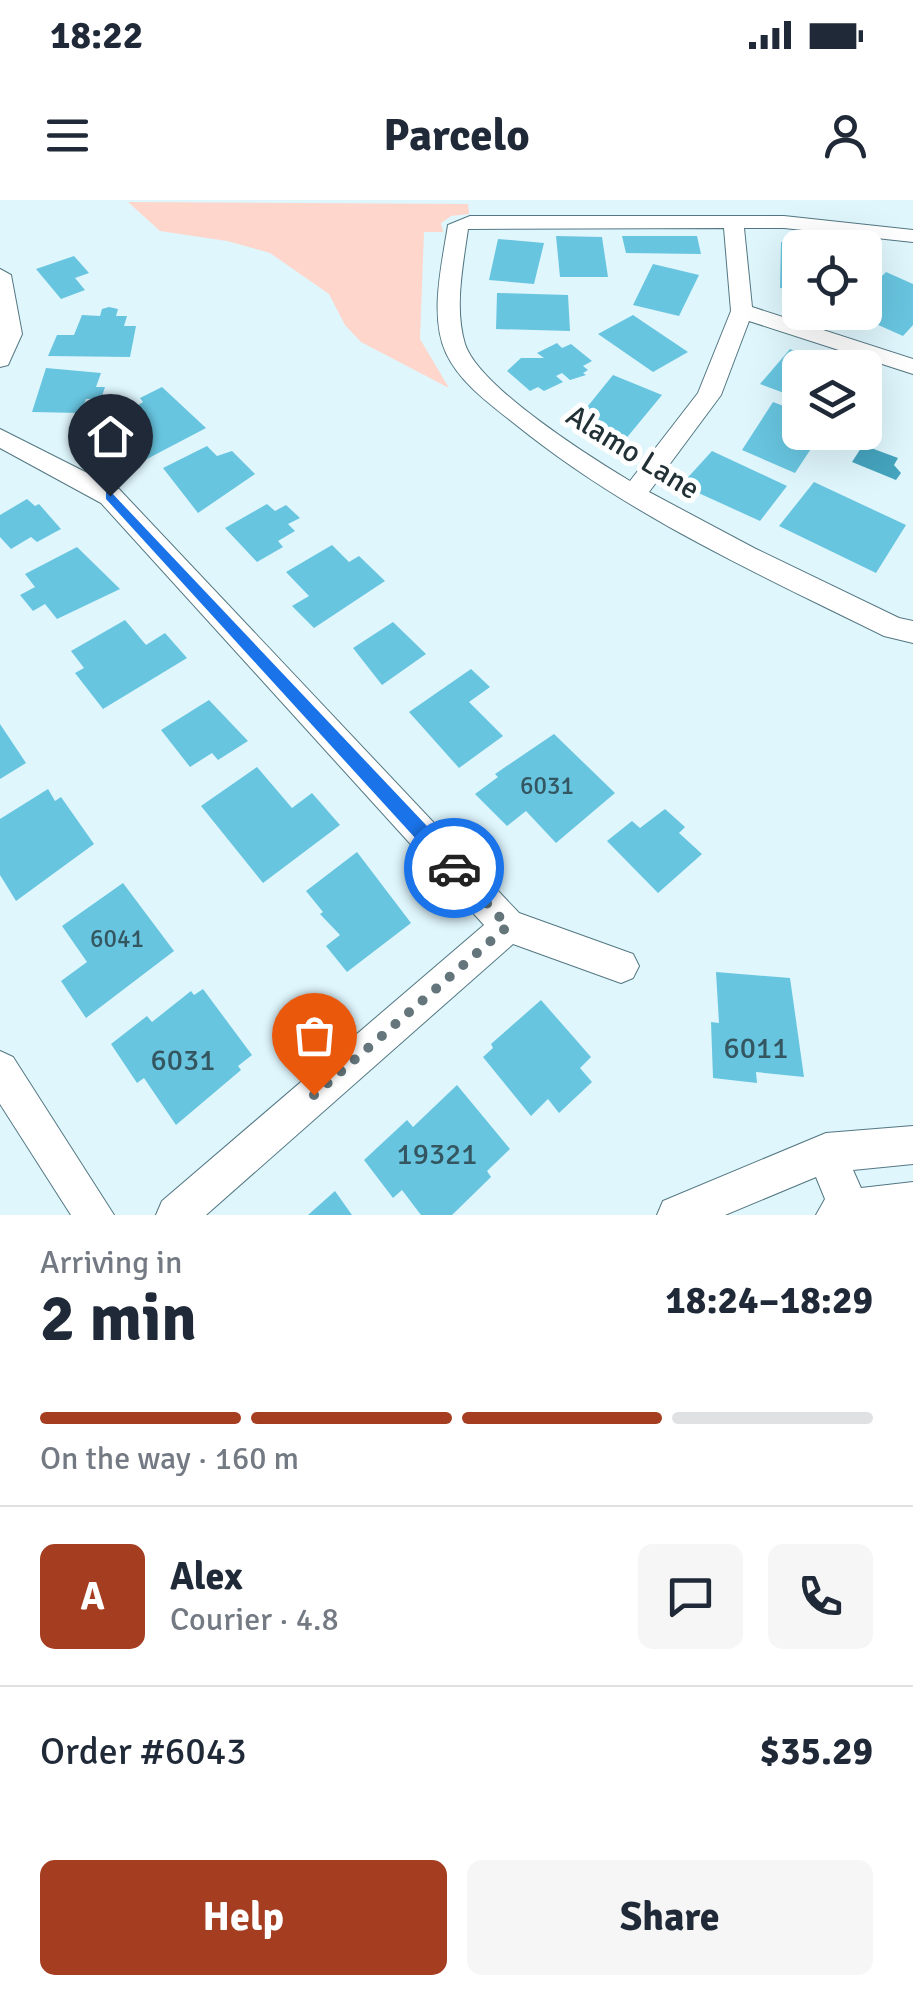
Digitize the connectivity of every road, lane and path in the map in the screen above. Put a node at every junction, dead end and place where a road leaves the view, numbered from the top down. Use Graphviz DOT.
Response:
graph roads {
  1 [pos="732,222"];
  2 [pos="913,236"];
  3 [pos="0,276"];
  4 [pos="742,311"];
  5 [pos="0,360"];
  6 [pos="913,367"];
  7 [pos="0,437"];
  8 [pos="633,495"];
  9 [pos="913,632"];
  10 [pos="508,926"];
  11 [pos="621,966"];
  12 [pos="0,1070"];
  13 [pos="913,1145"];
  14 [pos="826,1153"];
  15 [pos="913,1202"];
  16 [pos="846,1213"];
  17 [pos="94,1215"];
  18 [pos="176,1215"];
  19 [pos="678,1215"];
  1 -- 2 [label="street"];
  1 -- 4 [label="street"];
  1 -- 8 [label="street, Alamo Lane"];
  3 -- 5 [label="street"];
  4 -- 6 [label="street"];
  4 -- 8 [label="street"];
  7 -- 10 [label="street"];
  8 -- 9 [label="street, Alamo Lane"];
  10 -- 11 [label="street"];
  10 -- 18 [label="street"];
  12 -- 17 [label="street"];
  13 -- 14 [label="street"];
  14 -- 16 [label="street"];
  14 -- 19 [label="street"];
  15 -- 16 [label="street"];
}
